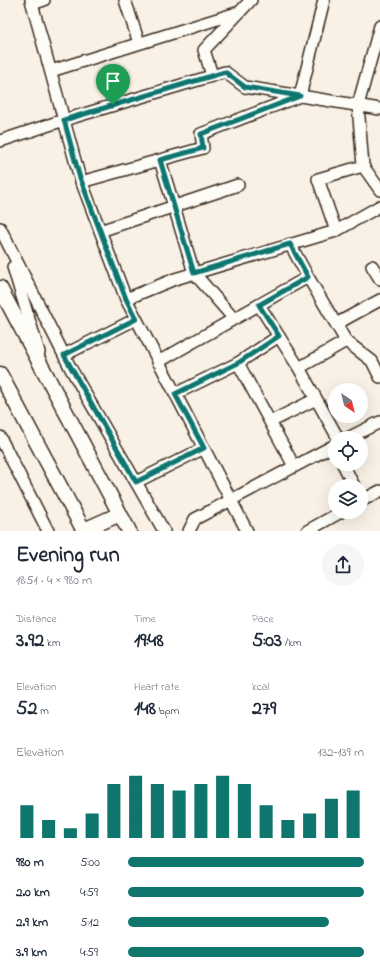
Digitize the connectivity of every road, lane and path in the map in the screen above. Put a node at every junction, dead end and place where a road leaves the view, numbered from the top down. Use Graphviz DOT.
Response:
graph roads {
  1 [pos="44,0"];
  2 [pos="125,0"];
  3 [pos="251,0"];
  4 [pos="324,0"];
  5 [pos="32,2"];
  6 [pos="240,12"];
  7 [pos="380,26"];
  8 [pos="139,43"];
  9 [pos="377,51"];
  10 [pos="50,70"];
  11 [pos="212,76"];
  12 [pos="300,96"];
  13 [pos="358,105"];
  14 [pos="380,109"];
  15 [pos="64,120"];
  16 [pos="0,141"];
  17 [pos="160,160"];
  18 [pos="363,166"];
  19 [pos="81,182"];
  20 [pos="238,185"];
  21 [pos="380,190"];
  22 [pos="174,206"];
  23 [pos="380,206"];
  24 [pos="0,228"];
  25 [pos="100,231"];
  26 [pos="336,231"];
  27 [pos="5,240"];
  28 [pos="290,244"];
  29 [pos="372,266"];
  30 [pos="194,273"];
  31 [pos="308,277"];
  32 [pos="380,279"];
  33 [pos="0,288"];
  34 [pos="126,299"];
  35 [pos="380,300"];
  36 [pos="259,305"];
  37 [pos="136,319"];
  38 [pos="234,319"];
  39 [pos="336,324"];
  40 [pos="279,336"];
  41 [pos="346,341"];
  42 [pos="64,355"];
  43 [pos="376,358"];
  44 [pos="158,362"];
  45 [pos="238,363"];
  46 [pos="299,368"];
  47 [pos="0,374"];
  48 [pos="46,376"];
  49 [pos="380,377"];
  50 [pos="0,389"];
  51 [pos="175,394"];
  52 [pos="316,399"];
  53 [pos="23,417"];
  54 [pos="270,422"];
  55 [pos="380,422"];
  56 [pos="330,431"];
  57 [pos="362,431"];
  58 [pos="0,437"];
  59 [pos="204,448"];
  60 [pos="328,448"];
  61 [pos="294,466"];
  62 [pos="136,482"];
  63 [pos="380,491"];
  64 [pos="368,497"];
  65 [pos="231,500"];
  66 [pos="120,514"];
  67 [pos="328,519"];
  68 [pos="48,531"];
  69 [pos="84,531"];
  70 [pos="129,531"];
  71 [pos="164,531"];
  72 [pos="189,531"];
  73 [pos="247,531"];
  74 [pos="307,531"];
  1 -- 5 [label="street"];
  2 -- 8 [label="street"];
  3 -- 6 [label="street"];
  4 -- 12 [label="street"];
  5 -- 10 [label="street"];
  6 -- 8 [label="street"];
  6 -- 11 [label="street"];
  7 -- 9 [label="street"];
  8 -- 10 [label="street"];
  9 -- 13 [label="street"];
  10 -- 15 [label="street"];
  11 -- 12 [label="street"];
  11 -- 15 [label="street"];
  12 -- 13 [label="street"];
  12 -- 17 [label="street"];
  13 -- 14 [label="street"];
  13 -- 18 [label="street"];
  15 -- 16 [label="street"];
  15 -- 19 [label="street"];
  17 -- 19 [label="street"];
  17 -- 22 [label="street"];
  18 -- 21 [label="street"];
  18 -- 26 [label="street"];
  19 -- 25 [label="street"];
  20 -- 22 [label="street"];
  22 -- 25 [label="street"];
  22 -- 30 [label="street"];
  23 -- 26 [label="street"];
  24 -- 27 [label="street"];
  25 -- 34 [label="street"];
  26 -- 28 [label="street"];
  27 -- 42 [label="street"];
  27 -- 48 [label="street"];
  28 -- 30 [label="street"];
  28 -- 31 [label="street"];
  29 -- 32 [label="street"];
  30 -- 34 [label="street"];
  30 -- 38 [label="street"];
  31 -- 36 [label="street"];
  31 -- 39 [label="street"];
  33 -- 48 [label="main road"];
  34 -- 37 [label="street"];
  35 -- 39 [label="street"];
  36 -- 38 [label="street"];
  36 -- 40 [label="street"];
  37 -- 42 [label="street"];
  37 -- 44 [label="street"];
  38 -- 44 [label="street"];
  39 -- 41 [label="street"];
  40 -- 45 [label="street"];
  40 -- 46 [label="street"];
  41 -- 43 [label="street"];
  41 -- 46 [label="street"];
  42 -- 62 [label="street"];
  43 -- 49 [label="street"];
  44 -- 51 [label="street"];
  45 -- 51 [label="street"];
  45 -- 54 [label="street"];
  46 -- 52 [label="street"];
  47 -- 53 [label="main road"];
  48 -- 66 [label="main road"];
  50 -- 53 [label="street"];
  51 -- 59 [label="street"];
  52 -- 54 [label="street"];
  52 -- 56 [label="street"];
  53 -- 69 [label="main road"];
  54 -- 61 [label="street"];
  55 -- 57 [label="street"];
  58 -- 68 [label="street"];
  59 -- 62 [label="street"];
  59 -- 65 [label="street"];
  60 -- 61 [label="street"];
  61 -- 65 [label="street"];
  62 -- 71 [label="street"];
  63 -- 64 [label="street"];
  65 -- 72 [label="street"];
  65 -- 73 [label="street"];
  66 -- 69 [label="main road"];
  66 -- 70 [label="main road"];
  67 -- 74 [label="street"];
}
